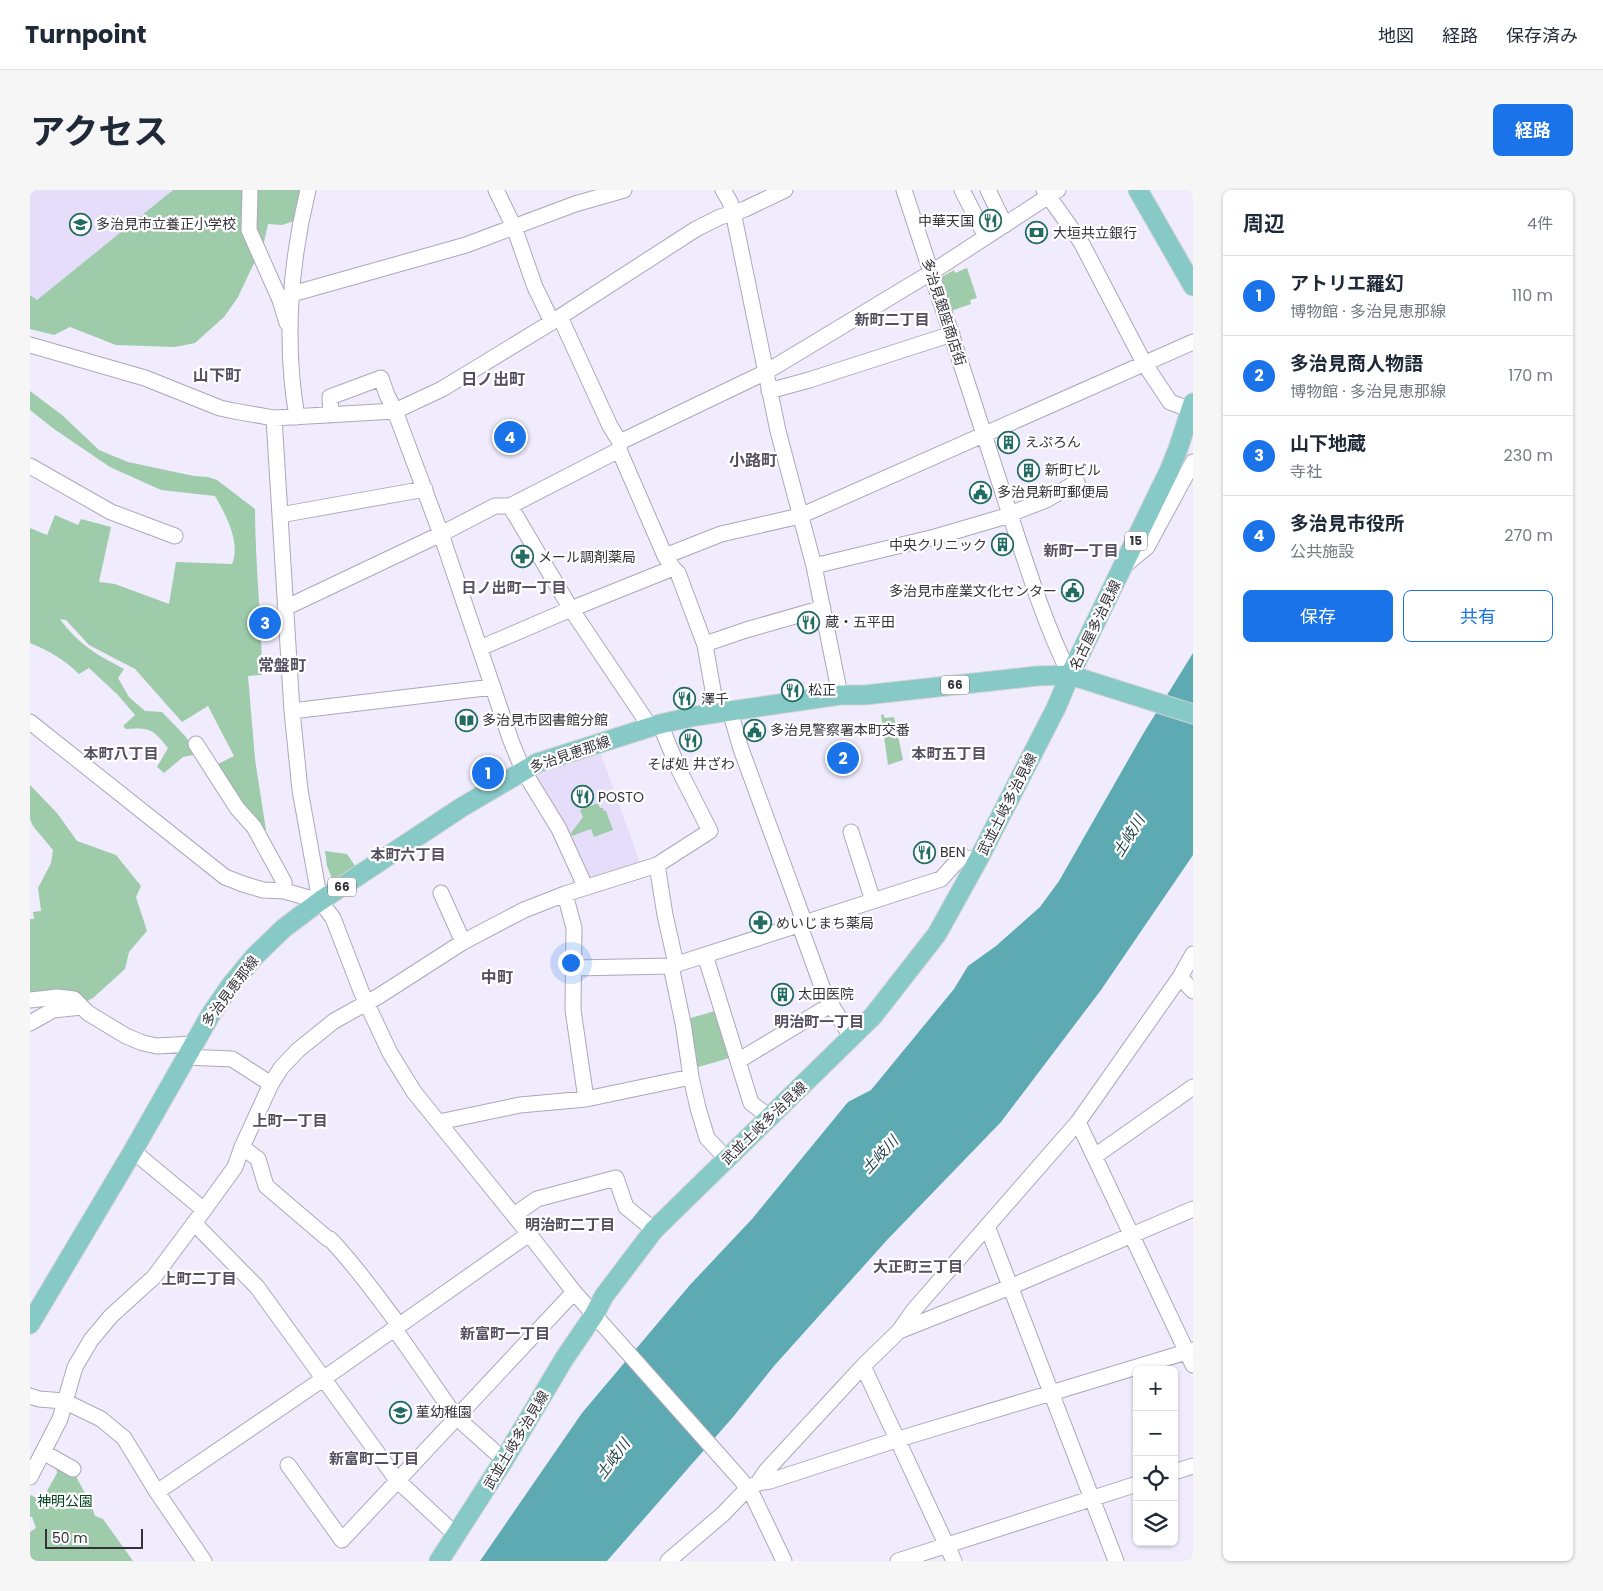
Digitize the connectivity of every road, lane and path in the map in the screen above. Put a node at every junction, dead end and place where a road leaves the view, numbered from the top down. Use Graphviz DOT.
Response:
graph roads {
  1 [pos="250,190"];
  2 [pos="308,190"];
  3 [pos="496,190"];
  4 [pos="624,190"];
  5 [pos="723,190"];
  6 [pos="785,190"];
  7 [pos="904,190"];
  8 [pos="962,190"];
  9 [pos="988,190"];
  10 [pos="1138,190"];
  11 [pos="1050,192"];
  12 [pos="594,194"];
  13 [pos="733,212"];
  14 [pos="1005,225"];
  15 [pos="514,227"];
  16 [pos="986,237"];
  17 [pos="932,272"];
  18 [pos="1193,286"];
  19 [pos="292,294"];
  20 [pos="556,319"];
  21 [pos="290,332"];
  22 [pos="952,334"];
  23 [pos="1193,342"];
  24 [pos="30,345"];
  25 [pos="1144,363"];
  26 [pos="766,372"];
  27 [pos="769,391"];
  28 [pos="1192,407"];
  29 [pos="395,411"];
  30 [pos="331,415"];
  31 [pos="297,417"];
  32 [pos="274,418"];
  33 [pos="983,434"];
  34 [pos="620,446"];
  35 [pos="1193,462"];
  36 [pos="30,466"];
  37 [pos="1077,482"];
  38 [pos="425,489"];
  39 [pos="510,506"];
  40 [pos="1010,514"];
  41 [pos="280,515"];
  42 [pos="800,516"];
  43 [pos="441,534"];
  44 [pos="175,536"];
  45 [pos="669,562"];
  46 [pos="814,566"];
  47 [pos="1123,567"];
  48 [pos="285,608"];
  49 [pos="823,608"];
  50 [pos="571,609"];
  51 [pos="705,644"];
  52 [pos="480,648"];
  53 [pos="1070,675"];
  54 [pos="493,686"];
  55 [pos="840,695"];
  56 [pos="292,711"];
  57 [pos="724,712"];
  58 [pos="1193,714"];
  59 [pos="30,722"];
  60 [pos="655,726"];
  61 [pos="196,744"];
  62 [pos="523,770"];
  63 [pos="850,832"];
  64 [pos="978,860"];
  65 [pos="657,865"];
  66 [pos="585,886"];
  67 [pos="284,891"];
  68 [pos="441,893"];
  69 [pos="565,894"];
  70 [pos="320,901"];
  71 [pos="873,901"];
  72 [pos="805,924"];
  73 [pos="463,942"];
  74 [pos="1193,954"];
  75 [pos="706,955"];
  76 [pos="674,965"];
  77 [pos="575,968"];
  78 [pos="1180,977"];
  79 [pos="1193,991"];
  80 [pos="30,1000"];
  81 [pos="829,1000"];
  82 [pos="367,1003"];
  83 [pos="82,1007"];
  84 [pos="30,1023"];
  85 [pos="852,1038"];
  86 [pos="189,1051"];
  87 [pos="738,1060"];
  88 [pos="691,1077"];
  89 [pos="271,1084"];
  90 [pos="1193,1087"];
  91 [pos="586,1099"];
  92 [pos="771,1118"];
  93 [pos="439,1122"];
  94 [pos="1078,1122"];
  95 [pos="242,1147"];
  96 [pos="133,1151"];
  97 [pos="1095,1156"];
  98 [pos="727,1159"];
  99 [pos="1193,1209"];
  100 [pos="204,1210"];
  101 [pos="514,1215"];
  102 [pos="194,1223"];
  103 [pos="987,1226"];
  104 [pos="654,1230"];
  105 [pos="529,1234"];
  106 [pos="1132,1234"];
  107 [pos="1010,1287"];
  108 [pos="574,1292"];
  109 [pos="598,1319"];
  110 [pos="30,1324"];
  111 [pos="396,1326"];
  112 [pos="899,1331"];
  113 [pos="1191,1356"];
  114 [pos="864,1366"];
  115 [pos="323,1378"];
  116 [pos="1052,1394"];
  117 [pos="30,1396"];
  118 [pos="64,1401"];
  119 [pos="456,1416"];
  120 [pos="899,1439"];
  121 [pos="43,1452"];
  122 [pos="504,1460"];
  123 [pos="288,1465"];
  124 [pos="1193,1466"];
  125 [pos="73,1469"];
  126 [pos="1178,1471"];
  127 [pos="30,1477"];
  128 [pos="397,1480"];
  129 [pos="749,1484"];
  130 [pos="1133,1485"];
  131 [pos="157,1492"];
  132 [pos="1092,1499"];
  133 [pos="456,1535"];
  134 [pos="947,1545"];
  135 [pos="204,1561"];
  136 [pos="439,1561"];
  137 [pos="668,1561"];
  138 [pos="784,1561"];
  139 [pos="898,1561"];
  140 [pos="954,1561"];
  141 [pos="1116,1561"];
  1 -- 21 [label="street"];
  2 -- 19 [label="street"];
  3 -- 15 [label="street"];
  4 -- 12 [label="street"];
  5 -- 13 [label="street"];
  6 -- 13 [label="street"];
  7 -- 17 [label="street, 多治見銀座商店街"];
  8 -- 16 [label="street"];
  9 -- 14 [label="street"];
  10 -- 18 [label="main road"];
  11 -- 14 [label="street"];
  11 -- 25 [label="street"];
  12 -- 15 [label="street"];
  13 -- 20 [label="street"];
  13 -- 26 [label="street"];
  14 -- 16 [label="street"];
  15 -- 19 [label="street"];
  15 -- 20 [label="street"];
  16 -- 17 [label="street"];
  17 -- 22 [label="street, 多治見銀座商店街"];
  17 -- 26 [label="street"];
  19 -- 21 [label="street"];
  20 -- 29 [label="street"];
  20 -- 34 [label="street"];
  21 -- 31 [label="street"];
  22 -- 27 [label="street"];
  22 -- 33 [label="street, 多治見銀座商店街"];
  23 -- 25 [label="street"];
  24 -- 32 [label="street"];
  25 -- 28 [label="street"];
  25 -- 33 [label="street"];
  26 -- 27 [label="street"];
  26 -- 34 [label="street"];
  27 -- 42 [label="street"];
  28 -- 47 [label="main road, 名古屋多治見線 / 15"];
  29 -- 30 [label="street"];
  29 -- 30 [label="street"];
  29 -- 38 [label="street"];
  30 -- 31 [label="street"];
  31 -- 32 [label="street"];
  32 -- 41 [label="street"];
  33 -- 40 [label="street, 多治見銀座商店街"];
  33 -- 42 [label="street"];
  34 -- 39 [label="street"];
  34 -- 45 [label="street"];
  35 -- 47 [label="street"];
  36 -- 44 [label="street"];
  37 -- 40 [label="street"];
  38 -- 41 [label="street"];
  38 -- 43 [label="street"];
  39 -- 43 [label="street"];
  39 -- 50 [label="street"];
  40 -- 46 [label="street"];
  40 -- 53 [label="street, 多治見銀座商店街"];
  41 -- 48 [label="street"];
  42 -- 45 [label="street"];
  42 -- 46 [label="street"];
  43 -- 48 [label="street"];
  43 -- 52 [label="street"];
  45 -- 50 [label="street"];
  45 -- 51 [label="street"];
  46 -- 49 [label="street"];
  47 -- 53 [label="main road, 名古屋多治見線 / 15"];
  48 -- 56 [label="street"];
  49 -- 51 [label="street"];
  49 -- 55 [label="street"];
  50 -- 52 [label="street"];
  50 -- 60 [label="street"];
  51 -- 57 [label="street"];
  52 -- 54 [label="street"];
  53 -- 55 [label="main road, 多治見恵那線 / 66"];
  53 -- 58 [label="main road, 名古屋多治見線"];
  53 -- 64 [label="main road, 武並土岐多治見線"];
  54 -- 56 [label="street"];
  54 -- 62 [label="street"];
  55 -- 57 [label="main road, 多治見恵那線 / 66"];
  56 -- 70 [label="street"];
  57 -- 60 [label="main road, 多治見恵那線 / 66"];
  57 -- 72 [label="street"];
  59 -- 67 [label="street"];
  60 -- 62 [label="main road, 多治見恵那線 / 66"];
  60 -- 65 [label="street"];
  61 -- 67 [label="street"];
  62 -- 66 [label="street"];
  62 -- 70 [label="main road, 多治見恵那線 / 66"];
  63 -- 71 [label="street"];
  64 -- 71 [label="street"];
  64 -- 85 [label="main road, 武並土岐多治見線"];
  65 -- 66 [label="street"];
  65 -- 76 [label="street"];
  66 -- 69 [label="street"];
  67 -- 70 [label="street"];
  68 -- 73 [label="street"];
  69 -- 73 [label="street"];
  69 -- 77 [label="street"];
  70 -- 82 [label="street"];
  70 -- 86 [label="main road, 多治見恵那線 / 66"];
  71 -- 72 [label="street"];
  72 -- 75 [label="street"];
  72 -- 81 [label="street"];
  73 -- 82 [label="street"];
  74 -- 78 [label="street"];
  75 -- 76 [label="street"];
  75 -- 87 [label="street"];
  76 -- 77 [label="street"];
  76 -- 88 [label="street"];
  77 -- 91 [label="street"];
  78 -- 79 [label="street"];
  78 -- 94 [label="street"];
  80 -- 83 [label="street"];
  81 -- 85 [label="street"];
  81 -- 87 [label="street"];
  82 -- 89 [label="street"];
  82 -- 93 [label="street"];
  83 -- 84 [label="street"];
  83 -- 86 [label="street"];
  85 -- 92 [label="main road, 武並土岐多治見線"];
  86 -- 89 [label="street"];
  86 -- 96 [label="main road, 多治見恵那線 / 66"];
  87 -- 92 [label="street"];
  88 -- 91 [label="street"];
  88 -- 98 [label="street"];
  89 -- 95 [label="street"];
  90 -- 97 [label="street"];
  91 -- 93 [label="street"];
  92 -- 98 [label="main road, 武並土岐多治見線"];
  93 -- 101 [label="street"];
  94 -- 97 [label="street"];
  94 -- 103 [label="street"];
  95 -- 100 [label="street"];
  95 -- 111 [label="street"];
  96 -- 100 [label="street"];
  96 -- 110 [label="main road, 多治見恵那線 / 66"];
  97 -- 106 [label="street"];
  98 -- 104 [label="main road, 武並土岐多治見線"];
  99 -- 106 [label="street"];
  100 -- 102 [label="street"];
  101 -- 104 [label="street"];
  101 -- 105 [label="street"];
  102 -- 115 [label="street"];
  102 -- 118 [label="street"];
  103 -- 107 [label="street"];
  103 -- 112 [label="street"];
  104 -- 109 [label="main road, 武並土岐多治見線"];
  105 -- 108 [label="street"];
  105 -- 111 [label="street"];
  106 -- 107 [label="street"];
  106 -- 113 [label="street"];
  107 -- 112 [label="street"];
  107 -- 116 [label="street"];
  108 -- 109 [label="street"];
  108 -- 119 [label="street"];
  109 -- 122 [label="main road, 武並土岐多治見線"];
  109 -- 129 [label="street"];
  111 -- 115 [label="street"];
  111 -- 119 [label="street"];
  112 -- 114 [label="street"];
  113 -- 116 [label="street"];
  114 -- 120 [label="street"];
  114 -- 129 [label="street"];
  115 -- 128 [label="street"];
  115 -- 131 [label="street"];
  116 -- 120 [label="street"];
  116 -- 132 [label="street"];
  117 -- 118 [label="street"];
  118 -- 121 [label="street"];
  118 -- 131 [label="street"];
  119 -- 122 [label="street"];
  119 -- 128 [label="street"];
  120 -- 129 [label="street"];
  120 -- 134 [label="street"];
  121 -- 125 [label="street"];
  121 -- 127 [label="street"];
  122 -- 133 [label="main road, 武並土岐多治見線"];
  123 -- 128 [label="street"];
  124 -- 126 [label="street"];
  128 -- 133 [label="street"];
  129 -- 137 [label="street"];
  129 -- 138 [label="street"];
  130 -- 132 [label="street"];
  131 -- 135 [label="street"];
  132 -- 134 [label="street"];
  132 -- 141 [label="street"];
  133 -- 136 [label="main road, 武並土岐多治見線"];
  134 -- 139 [label="street"];
  134 -- 140 [label="street"];
}
